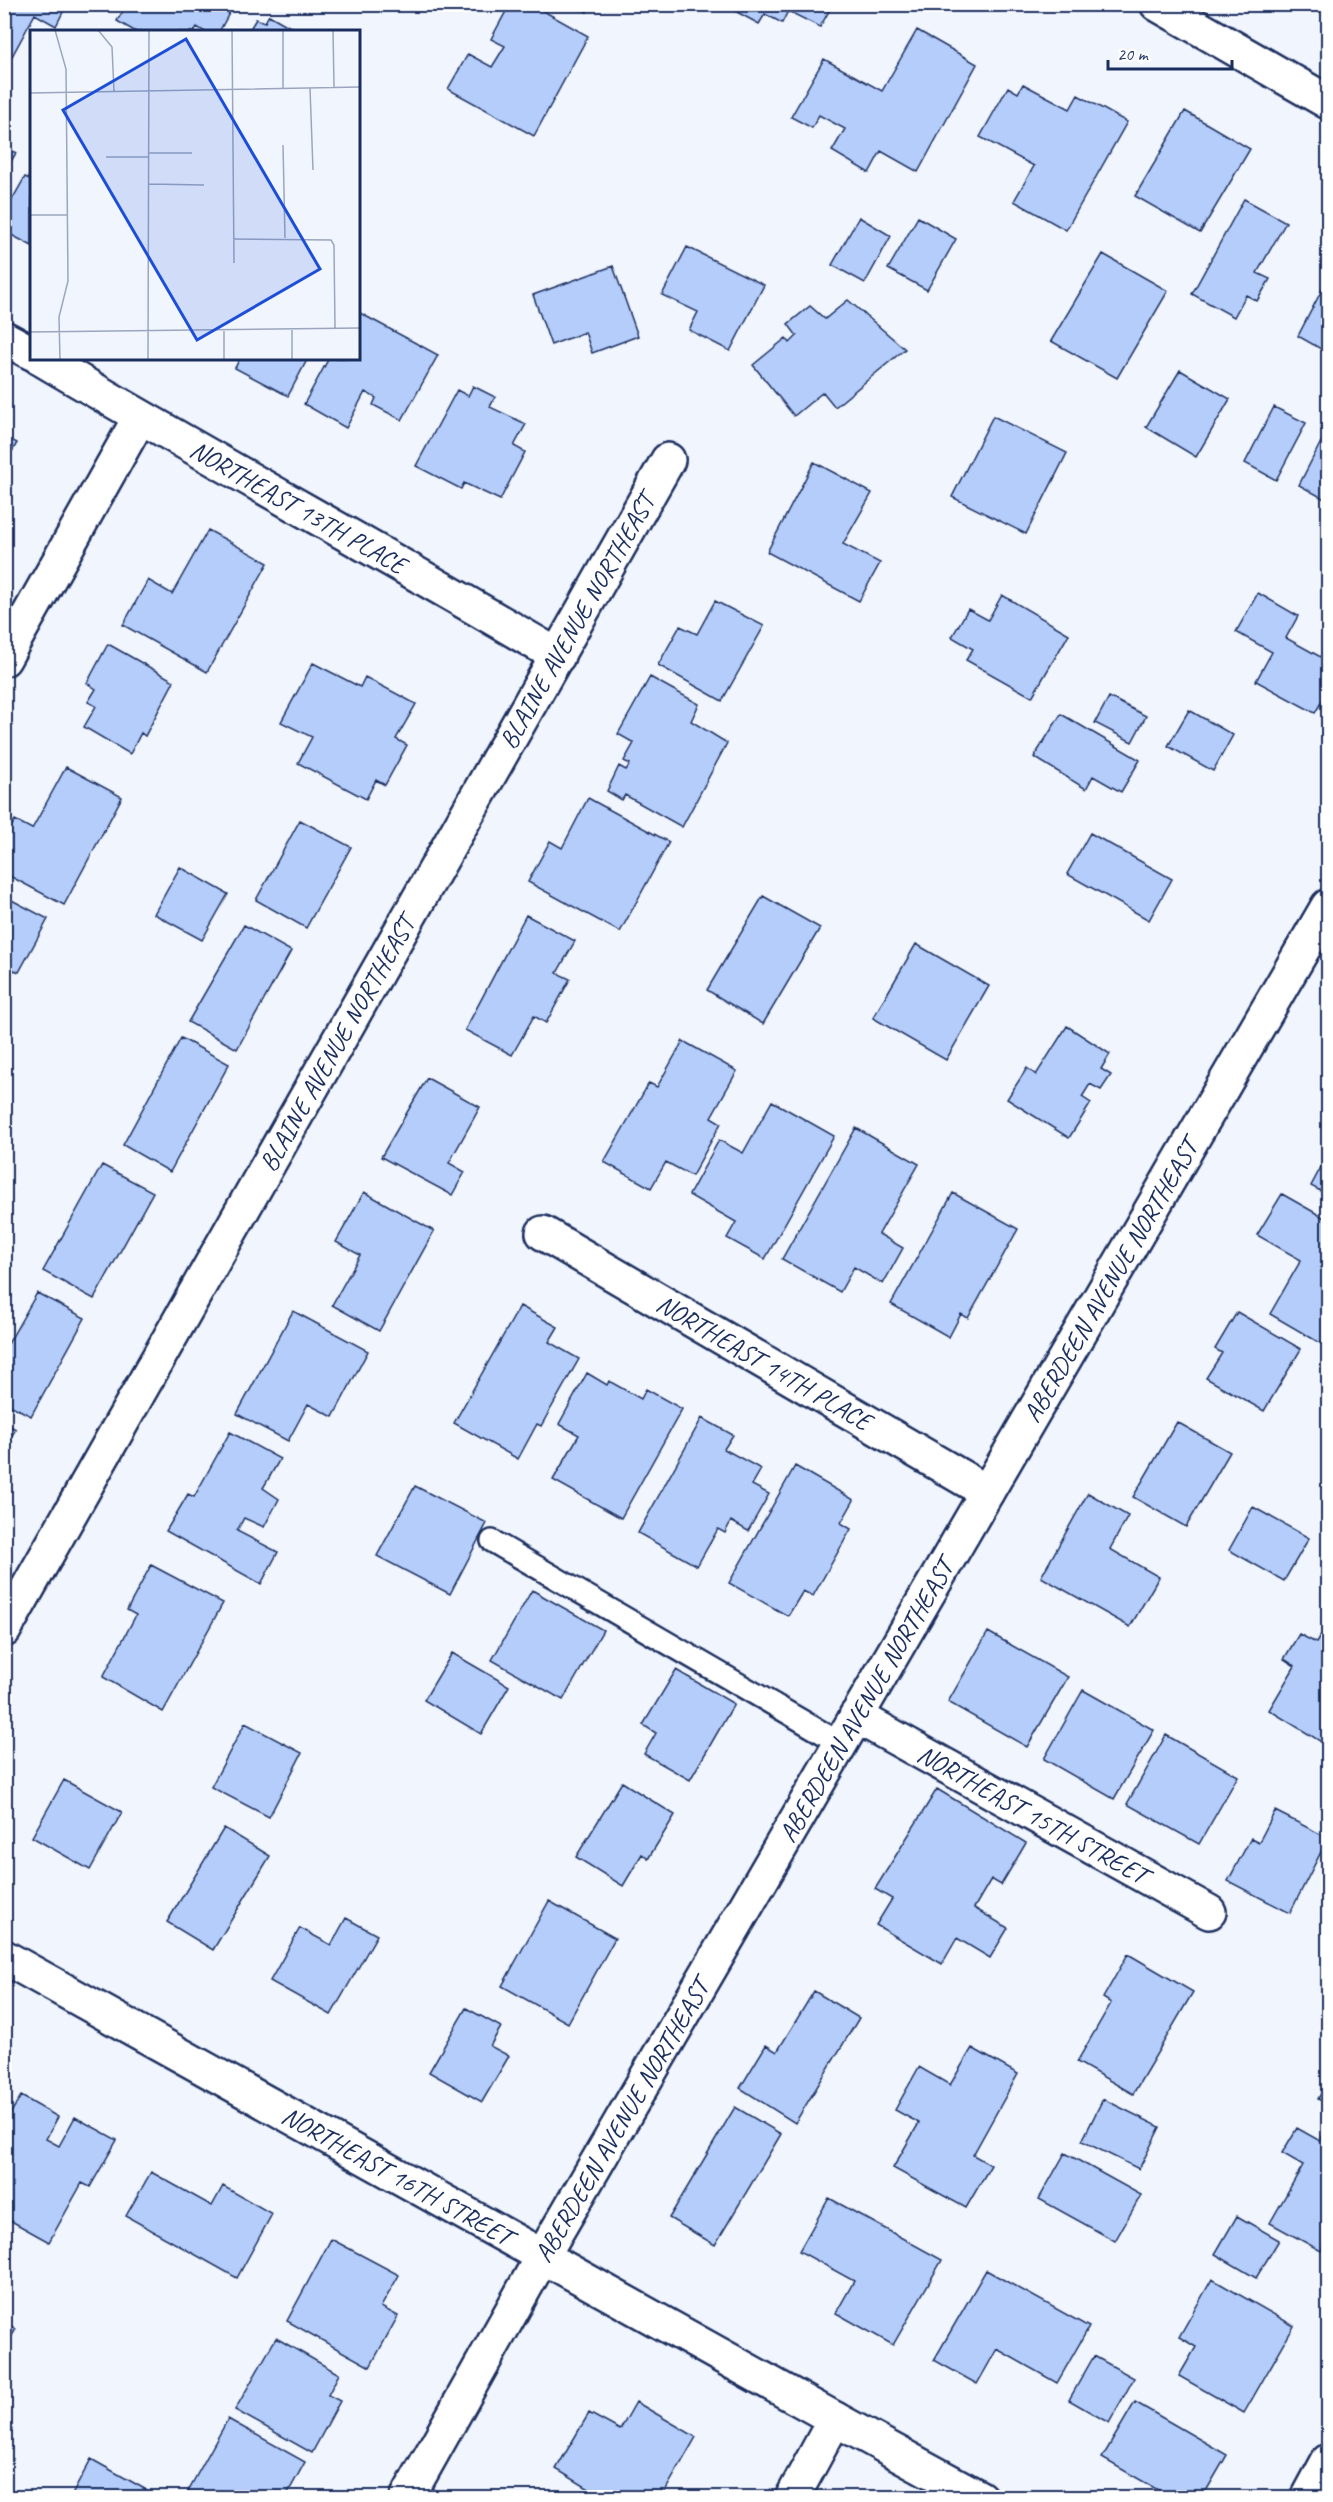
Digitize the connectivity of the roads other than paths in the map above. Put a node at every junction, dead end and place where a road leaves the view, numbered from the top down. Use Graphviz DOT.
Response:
graph roads {
  1 [pos="1157,4"];
  2 [pos="1329,102"];
  3 [pos="4,338"];
  4 [pos="30,352"];
  5 [pos="43,360"];
  6 [pos="140,417"];
  7 [pos="668,460"];
  8 [pos="558,656"];
  9 [pos="4,659"];
  10 [pos="1329,906"];
  11 [pos="543,1233"];
  12 [pos="987,1492"];
  13 [pos="492,1541"];
  14 [pos="4,1630"];
  15 [pos="848,1730"];
  16 [pos="1209,1912"];
  17 [pos="4,1957"];
  18 [pos="542,2257"];
  19 [pos="835,2419"];
  20 [pos="1329,2461"];
  21 [pos="407,2498"];
  22 [pos="792,2498"];
  23 [pos="980,2498"];
  24 [pos="1308,2498"];
  1 -- 2 [label="street"];
  3 -- 4 [label="street"];
  5 -- 6 [label="street, NORTHEAST 13TH PLACE"];
  6 -- 8 [label="street, NORTHEAST 13TH PLACE"];
  6 -- 9 [label="street"];
  7 -- 8 [label="street, BLAINE AVENUE NORTHEAST"];
  8 -- 14 [label="street, BLAINE AVENUE NORTHEAST"];
  10 -- 12 [label="street, ABERDEEN AVENUE NORTHEAST"];
  11 -- 12 [label="street, NORTHEAST 14TH PLACE"];
  12 -- 15 [label="street, ABERDEEN AVENUE NORTHEAST"];
  13 -- 15 [label="lane"];
  15 -- 16 [label="street, NORTHEAST 15TH STREET"];
  15 -- 18 [label="street, ABERDEEN AVENUE NORTHEAST"];
  17 -- 18 [label="street, NORTHEAST 16TH STREET"];
  18 -- 19 [label="street, NORTHEAST 16TH STREET"];
  18 -- 21 [label="street, ABERDEEN AVENUE NORTHEAST"];
  19 -- 22 [label="street"];
  19 -- 23 [label="street, NORTHEAST 16TH STREET"];
  20 -- 24 [label="street"];
}
